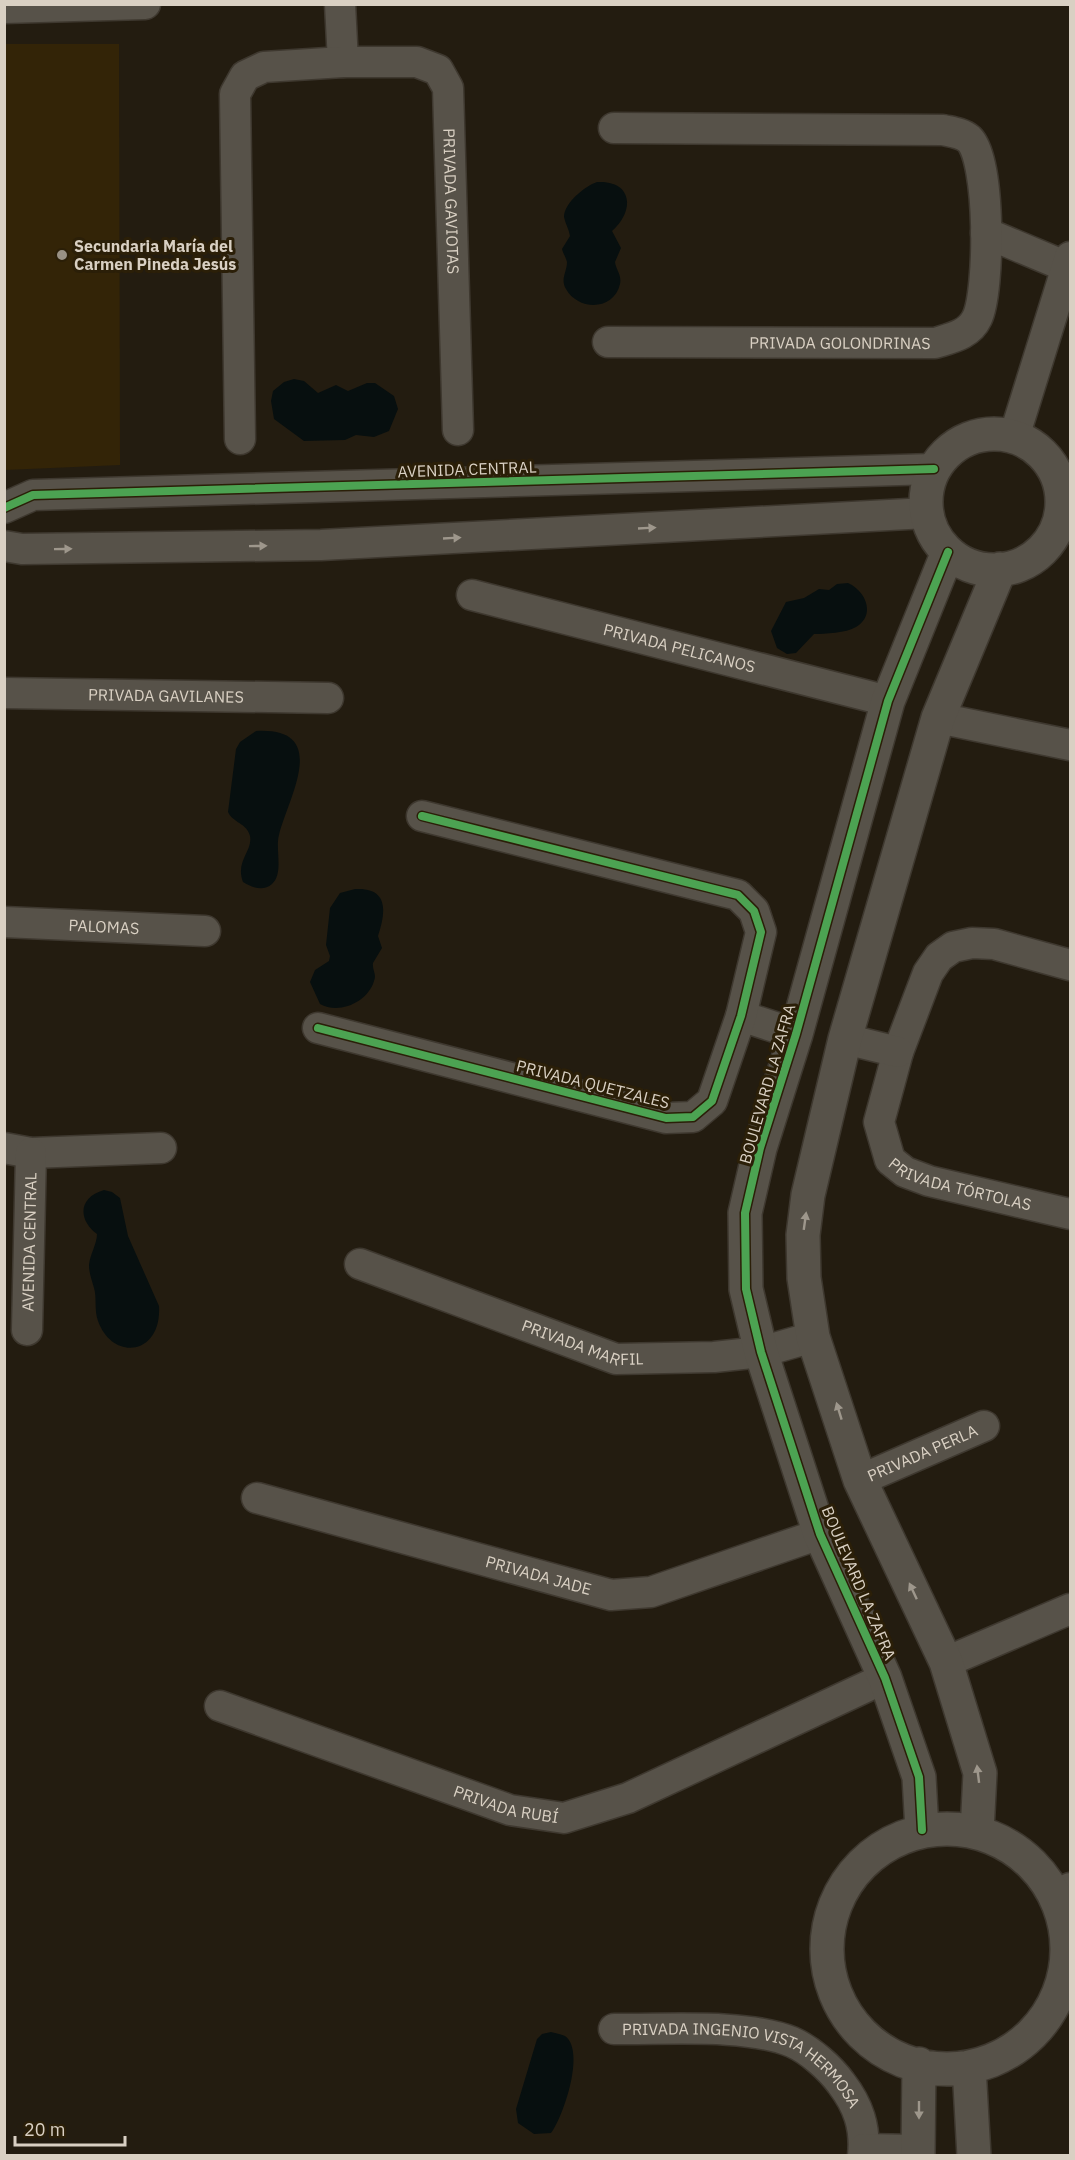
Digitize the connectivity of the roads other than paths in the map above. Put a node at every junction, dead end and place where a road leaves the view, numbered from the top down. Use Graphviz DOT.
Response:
graph roads {
  1 [pos="145,4"];
  2 [pos="339,4"];
  3 [pos="4,8"];
  4 [pos="343,62"];
  5 [pos="614,128"];
  6 [pos="986,233"];
  7 [pos="1069,262"];
  8 [pos="608,342"];
  9 [pos="458,430"];
  10 [pos="1014,437"];
  11 [pos="240,439"];
  12 [pos="1061,465"];
  13 [pos="934,469"];
  14 [pos="4,508"];
  15 [pos="927,513"];
  16 [pos="4,546"];
  17 [pos="1056,550"];
  18 [pos="948,552"];
  19 [pos="1000,569"];
  20 [pos="472,595"];
  21 [pos="4,693"];
  22 [pos="328,698"];
  23 [pos="888,701"];
  24 [pos="938,718"];
  25 [pos="1071,745"];
  26 [pos="422,816"];
  27 [pos="4,922"];
  28 [pos="205,931"];
  29 [pos="1071,965"];
  30 [pos="741,1016"];
  31 [pos="318,1028"];
  32 [pos="796,1034"];
  33 [pos="845,1039"];
  34 [pos="898,1052"];
  35 [pos="161,1148"];
  36 [pos="18,1151"];
  37 [pos="1071,1214"];
  38 [pos="360,1264"];
  39 [pos="27,1329"];
  40 [pos="813,1337"];
  41 [pos="761,1352"];
  42 [pos="984,1426"];
  43 [pos="860,1480"];
  44 [pos="257,1498"];
  45 [pos="820,1534"];
  46 [pos="1071,1609"];
  47 [pos="946,1662"];
  48 [pos="885,1677"];
  49 [pos="220,1706"];
  50 [pos="922,1830"];
  51 [pos="976,1832"];
  52 [pos="1063,1892"];
  53 [pos="614,2029"];
  54 [pos="919,2064"];
  55 [pos="969,2067"];
  56 [pos="863,2152"];
  57 [pos="919,2153"];
  58 [pos="974,2156"];
  1 -- 3 [label="street"];
  2 -- 4 [label="street"];
  4 -- 9 [label="street, PRIVADA GAVIOTAS"];
  4 -- 11 [label="street, PRIVADA GAVIOTAS"];
  5 -- 6 [label="street, PRIVADA GOLONDRINAS"];
  6 -- 7 [label="street"];
  6 -- 8 [label="street, PRIVADA GOLONDRINAS"];
  7 -- 10 [label="street"];
  10 -- 12 [label="street"];
  10 -- 13 [label="street"];
  12 -- 17 [label="street"];
  13 -- 14 [label="street, AVENIDA CENTRAL"];
  13 -- 15 [label="street"];
  16 -- 15 [label="street, one-way"];
  15 -- 18 [label="street"];
  17 -- 19 [label="street"];
  18 -- 19 [label="street"];
  18 -- 23 [label="street, BOULEVARD LA ZAFRA"];
  19 -- 24 [label="street"];
  20 -- 23 [label="street, PRIVADA PELICANOS"];
  21 -- 22 [label="street, PRIVADA GAVILANES"];
  23 -- 32 [label="street, BOULEVARD LA ZAFRA"];
  24 -- 25 [label="street"];
  24 -- 33 [label="street"];
  26 -- 30 [label="street, PRIVADA QUETZALES"];
  27 -- 28 [label="street, PALOMAS"];
  29 -- 34 [label="street, PRIVADA TÓRTOLAS"];
  30 -- 31 [label="street, PRIVADA QUETZALES"];
  30 -- 32 [label="street"];
  32 -- 41 [label="street, BOULEVARD LA ZAFRA"];
  33 -- 34 [label="street"];
  40 -- 33 [label="street, one-way"];
  34 -- 37 [label="street, PRIVADA TÓRTOLAS"];
  35 -- 36 [label="street, AVENIDA CENTRAL"];
  36 -- 39 [label="street, AVENIDA CENTRAL"];
  38 -- 41 [label="street, PRIVADA MARFIL"];
  40 -- 41 [label="street, PRIVADA MARFIL"];
  43 -- 40 [label="street, one-way"];
  41 -- 45 [label="street, BOULEVARD LA ZAFRA"];
  42 -- 43 [label="street, PRIVADA PERLA"];
  47 -- 43 [label="street, one-way"];
  44 -- 45 [label="street, PRIVADA JADE"];
  45 -- 48 [label="street, BOULEVARD LA ZAFRA"];
  46 -- 47 [label="street"];
  51 -- 47 [label="street, one-way"];
  48 -- 49 [label="street, PRIVADA RUBÍ"];
  48 -- 50 [label="street, BOULEVARD LA ZAFRA"];
  50 -- 51 [label="street"];
  50 -- 54 [label="street"];
  51 -- 52 [label="street"];
  52 -- 55 [label="street"];
  53 -- 56 [label="street, PRIVADA INGENIO VISTA HERMOSA"];
  54 -- 55 [label="street"];
  54 -- 57 [label="street, one-way"];
  55 -- 58 [label="street"];
  56 -- 57 [label="street, PRIVADA INGENIO VISTA HERMOSA"];
}
